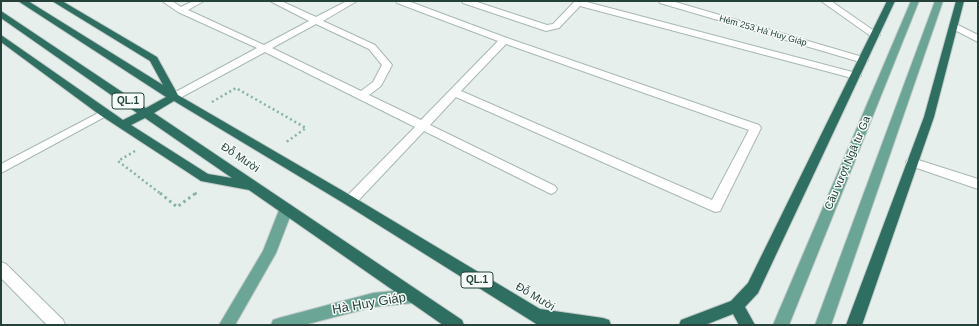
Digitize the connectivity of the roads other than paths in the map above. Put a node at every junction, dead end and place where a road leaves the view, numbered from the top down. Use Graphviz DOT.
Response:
graph roads {
  1 [pos="22,1"];
  2 [pos="57,1"];
  3 [pos="166,1"];
  4 [pos="200,1"];
  5 [pos="274,1"];
  6 [pos="353,1"];
  7 [pos="400,1"];
  8 [pos="466,1"];
  9 [pos="663,1"];
  10 [pos="825,1"];
  11 [pos="891,1"];
  12 [pos="915,1"];
  13 [pos="939,1"];
  14 [pos="960,1"];
  15 [pos="578,2"];
  16 [pos="181,10"];
  17 [pos="1,14"];
  18 [pos="316,20"];
  19 [pos="954,26"];
  20 [pos="875,35"];
  21 [pos="1,38"];
  22 [pos="978,39"];
  23 [pos="504,40"];
  24 [pos="264,48"];
  25 [pos="863,60"];
  26 [pos="856,76"];
  27 [pos="454,92"];
  28 [pos="174,96"];
  29 [pos="362,96"];
  30 [pos="145,112"];
  31 [pos="104,113"];
  32 [pos="123,125"];
  33 [pos="422,125"];
  34 [pos="912,162"];
  35 [pos="1,169"];
  36 [pos="978,184"];
  37 [pos="255,187"];
  38 [pos="551,189"];
  39 [pos="350,201"];
  40 [pos="286,209"];
  41 [pos="1,268"];
  42 [pos="413,296"];
  43 [pos="736,306"];
  44 [pos="535,315"];
  45 [pos="57,325"];
  46 [pos="227,325"];
  47 [pos="279,325"];
  48 [pos="456,325"];
  49 [pos="552,325"];
  50 [pos="603,325"];
  51 [pos="687,325"];
  52 [pos="747,325"];
  53 [pos="781,325"];
  54 [pos="822,325"];
  55 [pos="854,325"];
  1 -- 28 [label="highway, Đỗ Mười / QL.1"];
  2 -- 28 [label="highway, Đỗ Mười / QL.1"];
  3 -- 16 [label="street"];
  4 -- 16 [label="street"];
  5 -- 18 [label="street"];
  6 -- 18 [label="street"];
  7 -- 23 [label="street"];
  8 -- 15 [label="street"];
  9 -- 25 [label="street, Hẻm 253 Hà Huy Giáp"];
  10 -- 20 [label="street"];
  11 -- 20 [label="highway"];
  12 -- 53 [label="main road, Cầu vượt Ngã tư Ga"];
  13 -- 54 [label="main road"];
  14 -- 19 [label="highway"];
  15 -- 26 [label="street"];
  16 -- 24 [label="street"];
  17 -- 30 [label="highway, Đỗ Mười / QL.1"];
  18 -- 24 [label="street"];
  18 -- 29 [label="street"];
  19 -- 22 [label="street"];
  19 -- 34 [label="highway"];
  20 -- 25 [label="highway"];
  21 -- 31 [label="highway, Đỗ Mười / QL.1"];
  23 -- 27 [label="street"];
  23 -- 27 [label="street"];
  24 -- 28 [label="street"];
  24 -- 29 [label="street"];
  25 -- 26 [label="highway"];
  26 -- 43 [label="highway"];
  27 -- 33 [label="street"];
  28 -- 30 [label="highway"];
  28 -- 39 [label="highway, Đỗ Mười / QL.1"];
  29 -- 33 [label="street"];
  30 -- 32 [label="highway"];
  30 -- 37 [label="highway, Đỗ Mười / QL.1"];
  31 -- 32 [label="highway, Đỗ Mười / QL.1"];
  31 -- 35 [label="street"];
  32 -- 37 [label="highway, Đỗ Mười / QL.1"];
  33 -- 38 [label="street"];
  33 -- 39 [label="street"];
  34 -- 36 [label="street"];
  34 -- 55 [label="highway"];
  37 -- 40 [label="highway, QL.1"];
  39 -- 44 [label="highway, Đỗ Mười / QL.1"];
  40 -- 42 [label="highway, QL.1"];
  40 -- 46 [label="main road"];
  41 -- 45 [label="street"];
  42 -- 47 [label="main road, Hà Huy Giáp"];
  42 -- 48 [label="highway, QL.1"];
  43 -- 51 [label="highway"];
  43 -- 52 [label="highway"];
  44 -- 49 [label="highway, Đỗ Mười / QL.1"];
  44 -- 50 [label="highway"];
}
